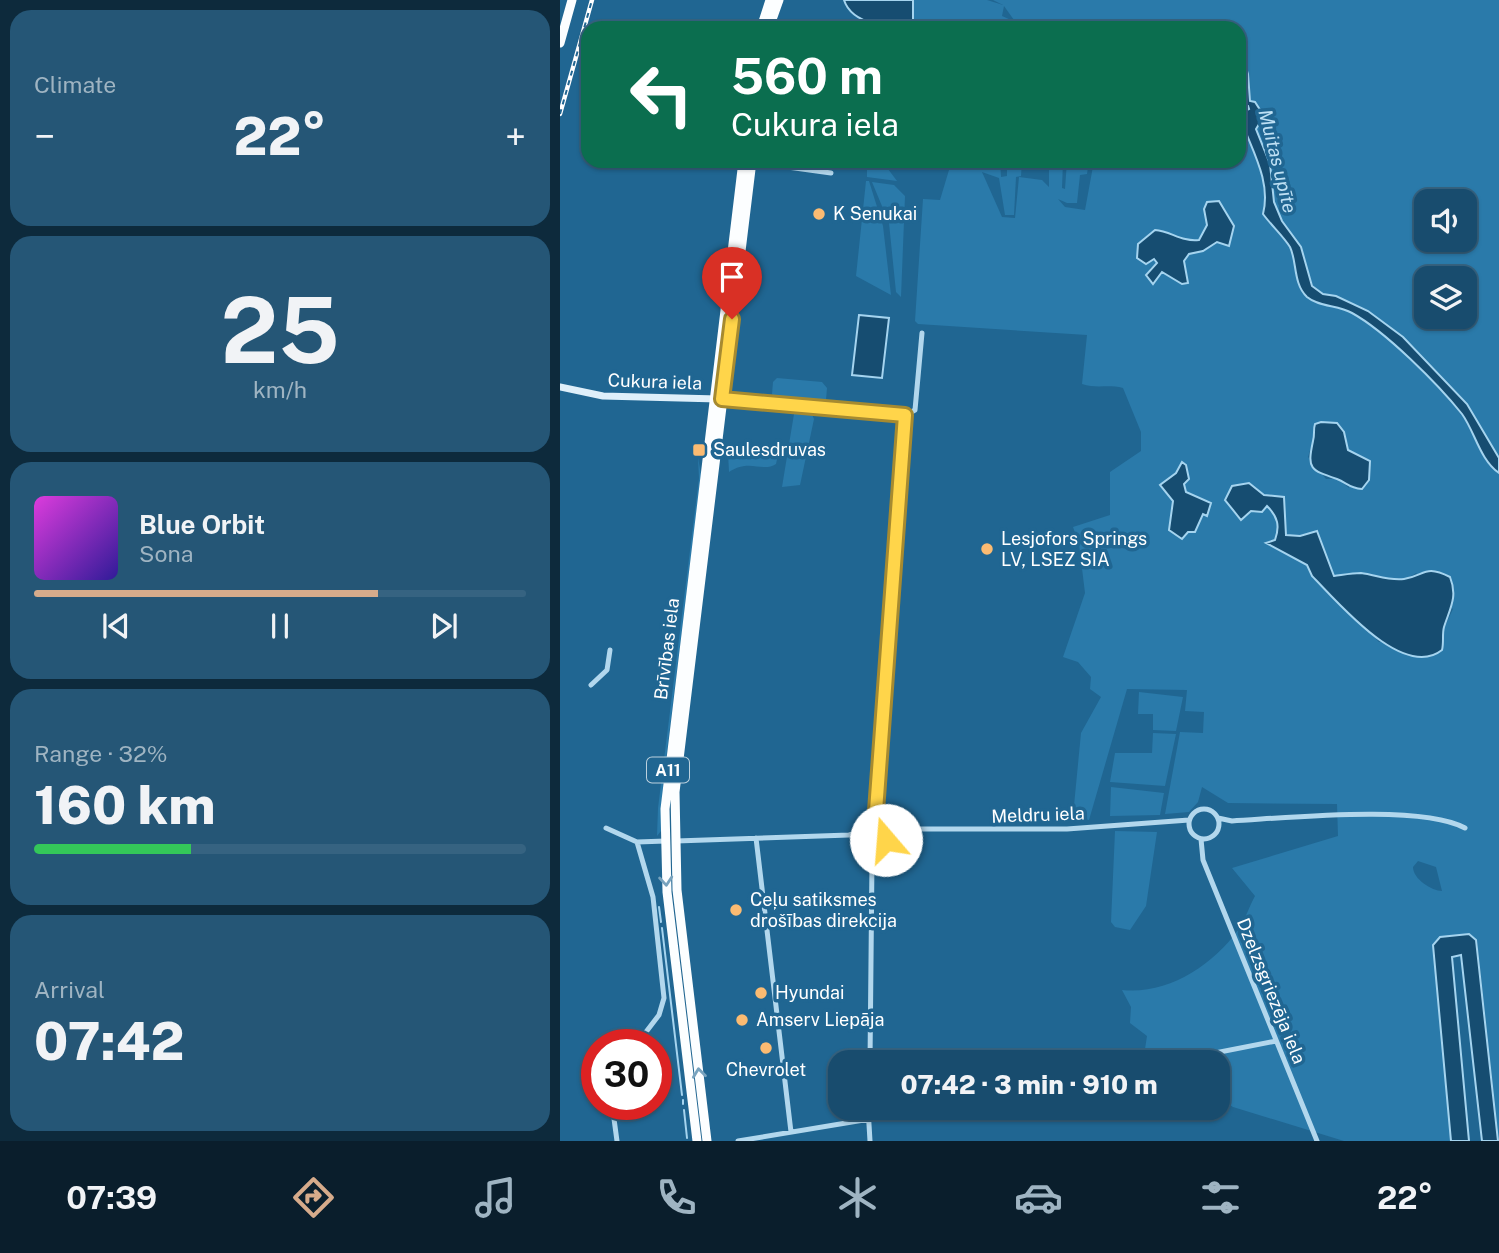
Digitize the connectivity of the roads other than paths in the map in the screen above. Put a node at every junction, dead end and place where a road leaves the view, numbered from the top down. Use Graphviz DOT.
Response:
graph roads {
  1 [pos="572,0"];
  2 [pos="770,0"];
  3 [pos="779,0"];
  4 [pos="763,21"];
  5 [pos="772,21"];
  6 [pos="560,43"];
  7 [pos="742,168"];
  8 [pos="751,168"];
  9 [pos="798,168"];
  10 [pos="831,173"];
  11 [pos="922,332"];
  12 [pos="560,387"];
  13 [pos="717,399"];
  14 [pos="905,415"];
  15 [pos="610,650"];
  16 [pos="591,684"];
  17 [pos="876,811"];
  18 [pos="1219,822"];
  19 [pos="870,823"];
  20 [pos="879,823"];
  21 [pos="1189,823"];
  22 [pos="606,828"];
  23 [pos="1465,828"];
  24 [pos="885,829"];
  25 [pos="900,831"];
  26 [pos="861,832"];
  27 [pos="849,835"];
  28 [pos="756,838"];
  29 [pos="886,838"];
  30 [pos="1204,839"];
  31 [pos="862,840"];
  32 [pos="669,841"];
  33 [pos="637,842"];
  34 [pos="867,846"];
  35 [pos="877,847"];
  36 [pos="872,860"];
  37 [pos="648,1029"];
  38 [pos="1276,1041"];
  39 [pos="870,1050"];
  40 [pos="1230,1050"];
  41 [pos="614,1120"];
  42 [pos="868,1120"];
  43 [pos="791,1132"];
  44 [pos="617,1141"];
  45 [pos="697,1141"];
  46 [pos="707,1141"];
  47 [pos="738,1141"];
  48 [pos="870,1141"];
  49 [pos="1317,1141"];
  1 -- 6 [label="highway"];
  2 -- 4 [label="highway"];
  3 -- 5 [label="highway"];
  7 -- 13 [label="highway, Brīvības iela / A11"];
  8 -- 13 [label="highway, Brīvības iela / A11"];
  9 -- 10 [label="street"];
  11 -- 14 [label="street"];
  12 -- 13 [label="main road, Cukura iela"];
  13 -- 14 [label="street, Cukura iela"];
  13 -- 32 [label="highway, Brīvības iela / A11"];
  14 -- 17 [label="street"];
  15 -- 16 [label="street"];
  17 -- 19 [label="street"];
  17 -- 20 [label="street"];
  18 -- 21 [label="street"];
  18 -- 23 [label="street"];
  18 -- 30 [label="street"];
  19 -- 20 [label="street"];
  19 -- 26 [label="street"];
  20 -- 24 [label="street"];
  21 -- 25 [label="street, Meldru iela"];
  21 -- 30 [label="street"];
  22 -- 33 [label="street"];
  24 -- 25 [label="street, Meldru iela"];
  24 -- 29 [label="street"];
  25 -- 29 [label="street, Meldru iela"];
  26 -- 27 [label="street"];
  26 -- 31 [label="street"];
  27 -- 28 [label="street"];
  27 -- 31 [label="street"];
  28 -- 32 [label="street"];
  28 -- 43 [label="street"];
  29 -- 35 [label="street, Meldru iela"];
  30 -- 38 [label="street, Dzelzsgriezēja iela"];
  31 -- 34 [label="street"];
  32 -- 33 [label="street"];
  32 -- 45 [label="highway, Brīvības iela / A11, one-way"];
  46 -- 32 [label="highway, Brīvības iela / A11, one-way"];
  33 -- 37 [label="street"];
  34 -- 35 [label="street"];
  34 -- 36 [label="street"];
  35 -- 36 [label="street"];
  36 -- 39 [label="street"];
  38 -- 40 [label="street"];
  38 -- 49 [label="street, Dzelzsgriezēja iela"];
  41 -- 44 [label="street"];
  42 -- 43 [label="street"];
  42 -- 48 [label="street"];
  43 -- 47 [label="street"];
}
